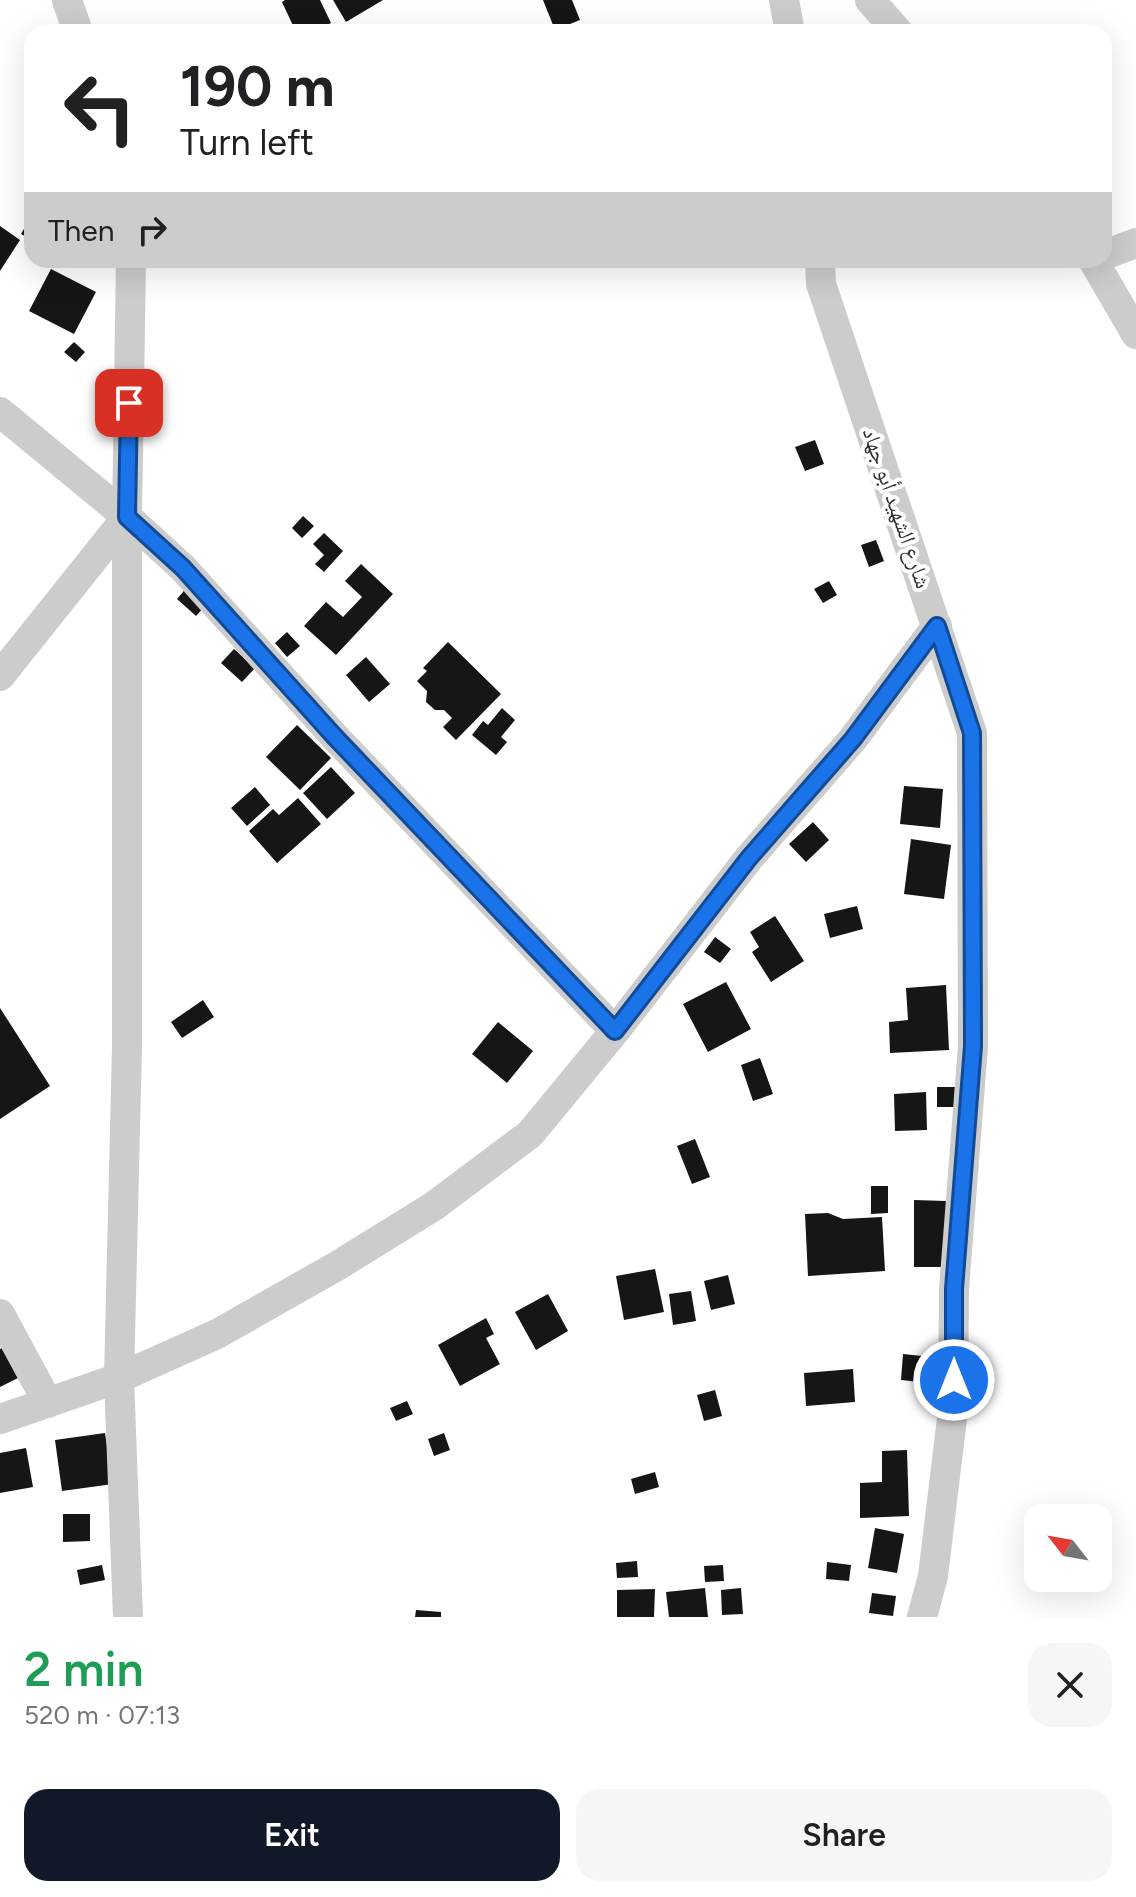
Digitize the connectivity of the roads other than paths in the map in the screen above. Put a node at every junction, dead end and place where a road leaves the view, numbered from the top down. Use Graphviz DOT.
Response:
graph roads {
  1 [pos="67,0"];
  2 [pos="784,0"];
  3 [pos="870,0"];
  4 [pos="75,24"];
  5 [pos="788,24"];
  6 [pos="891,24"];
  7 [pos="1136,243"];
  8 [pos="1112,252"];
  9 [pos="131,268"];
  10 [pos="820,268"];
  11 [pos="1098,268"];
  12 [pos="1136,334"];
  13 [pos="0,412"];
  14 [pos="127,517"];
  15 [pos="937,626"];
  16 [pos="0,676"];
  17 [pos="615,1031"];
  18 [pos="0,1314"];
  19 [pos="119,1378"];
  20 [pos="48,1403"];
  21 [pos="0,1419"];
  22 [pos="128,1617"];
  23 [pos="922,1617"];
  1 -- 4 [label="street"];
  2 -- 5 [label="street"];
  3 -- 6 [label="street"];
  7 -- 8 [label="street"];
  9 -- 14 [label="street"];
  10 -- 15 [label="street, شارع الشهيد أبو جهاد"];
  11 -- 12 [label="street"];
  13 -- 14 [label="street"];
  14 -- 16 [label="street"];
  14 -- 17 [label="street"];
  14 -- 19 [label="street"];
  15 -- 17 [label="street"];
  15 -- 23 [label="street, شارع الشهيد أبو جهاد"];
  17 -- 19 [label="street"];
  18 -- 20 [label="street"];
  19 -- 20 [label="street"];
  19 -- 22 [label="street"];
  20 -- 21 [label="street"];
}
